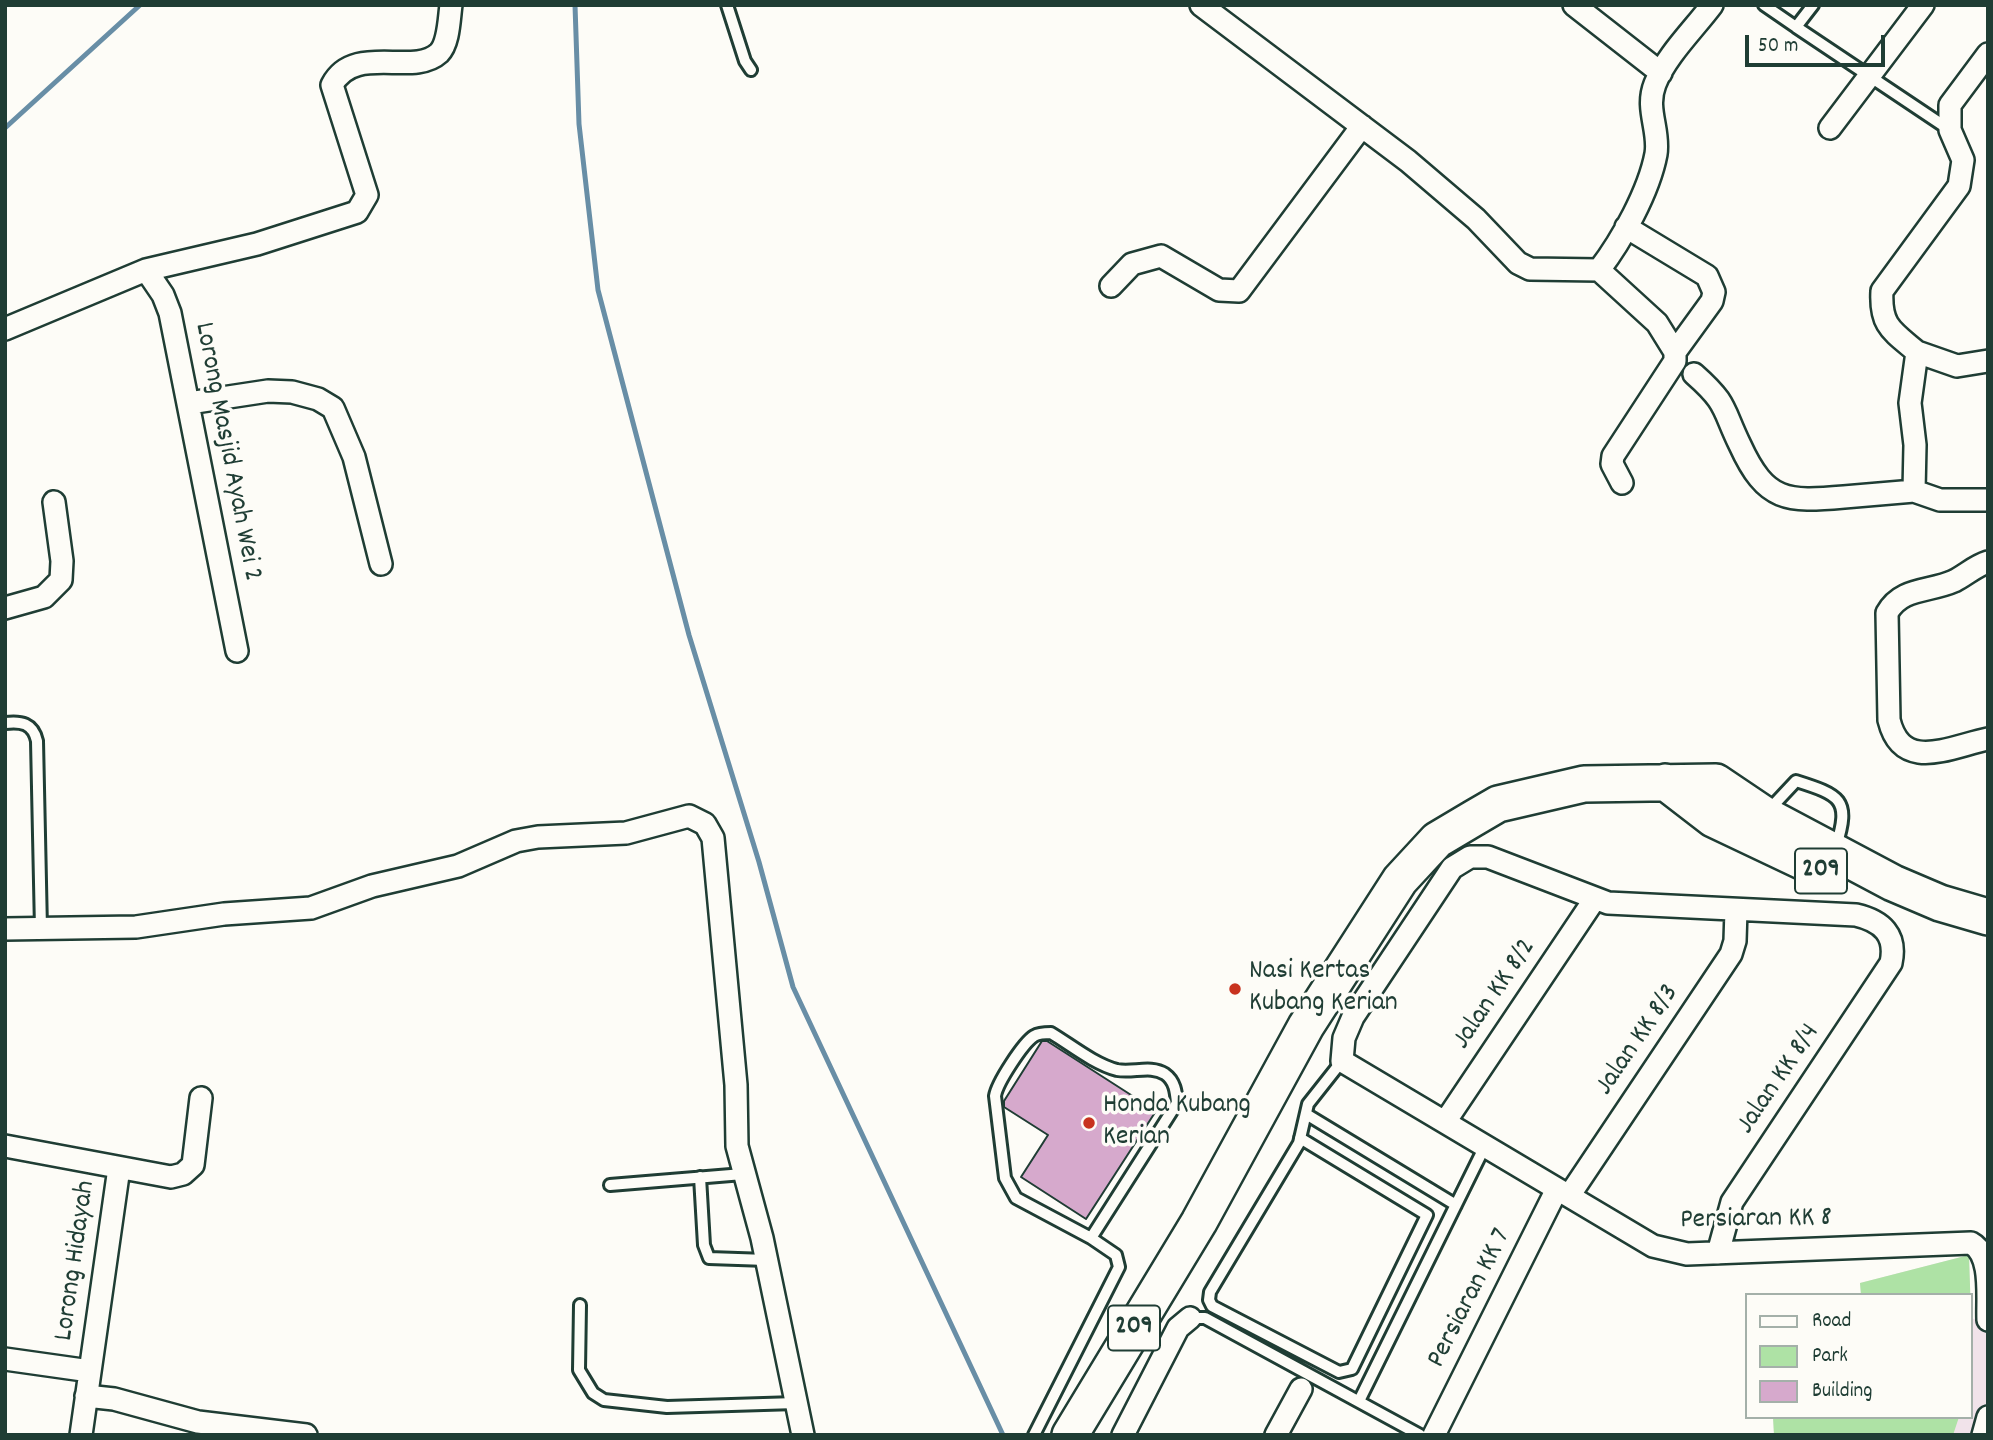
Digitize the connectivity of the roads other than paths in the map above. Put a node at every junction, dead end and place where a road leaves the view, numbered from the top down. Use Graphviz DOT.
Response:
graph roads {
  1 [pos="451,5"];
  2 [pos="727,5"];
  3 [pos="1201,5"];
  4 [pos="1574,5"];
  5 [pos="1712,5"];
  6 [pos="1765,5"];
  7 [pos="1813,5"];
  8 [pos="1923,5"];
  9 [pos="1796,27"];
  10 [pos="1988,54"];
  11 [pos="751,70"];
  12 [pos="1661,73"];
  13 [pos="1870,75"];
  14 [pos="1362,126"];
  15 [pos="1830,128"];
  16 [pos="1950,130"];
  17 [pos="1626,227"];
  18 [pos="146,270"];
  19 [pos="1599,270"];
  20 [pos="1111,286"];
  21 [pos="5,329"];
  22 [pos="1675,352"];
  23 [pos="1917,352"];
  24 [pos="1988,361"];
  25 [pos="1694,374"];
  26 [pos="189,403"];
  27 [pos="1622,484"];
  28 [pos="1914,491"];
  29 [pos="1988,500"];
  30 [pos="54,502"];
  31 [pos="1988,562"];
  32 [pos="381,564"];
  33 [pos="5,608"];
  34 [pos="237,651"];
  35 [pos="5,723"];
  36 [pos="1988,739"];
  37 [pos="1665,782"];
  38 [pos="1765,815"];
  39 [pos="1834,852"];
  40 [pos="1594,900"];
  41 [pos="1736,910"];
  42 [pos="1988,917"];
  43 [pos="5,929"];
  44 [pos="41,929"];
  45 [pos="1988,939"];
  46 [pos="1342,1061"];
  47 [pos="201,1098"];
  48 [pos="1306,1114"];
  49 [pos="1445,1122"];
  50 [pos="1300,1138"];
  51 [pos="5,1146"];
  52 [pos="1485,1146"];
  53 [pos="118,1168"];
  54 [pos="743,1174"];
  55 [pos="700,1177"];
  56 [pos="610,1185"];
  57 [pos="1563,1192"];
  58 [pos="1456,1205"];
  59 [pos="1091,1238"];
  60 [pos="1718,1254"];
  61 [pos="767,1260"];
  62 [pos="580,1305"];
  63 [pos="1190,1318"];
  64 [pos="1988,1320"];
  65 [pos="5,1359"];
  66 [pos="90,1371"];
  67 [pos="1301,1389"];
  68 [pos="86,1396"];
  69 [pos="1359,1401"];
  70 [pos="796,1402"];
  71 [pos="81,1435"];
  72 [pos="306,1435"];
  73 [pos="803,1435"];
  74 [pos="1034,1435"];
  75 [pos="1070,1435"];
  76 [pos="1122,1435"];
  77 [pos="1276,1435"];
  78 [pos="1420,1435"];
  79 [pos="1434,1435"];
  1 -- 18 [label="street"];
  2 -- 11 [label="lane"];
  3 -- 14 [label="street"];
  4 -- 12 [label="street"];
  5 -- 12 [label="street"];
  6 -- 9 [label="lane"];
  7 -- 9 [label="lane"];
  8 -- 13 [label="street"];
  9 -- 13 [label="lane"];
  10 -- 16 [label="street"];
  12 -- 17 [label="street"];
  13 -- 15 [label="street"];
  13 -- 16 [label="lane"];
  14 -- 19 [label="street"];
  14 -- 20 [label="street"];
  16 -- 23 [label="street"];
  17 -- 19 [label="street"];
  17 -- 22 [label="street"];
  18 -- 21 [label="street"];
  18 -- 26 [label="street, Lorong Masjid Ayah Wei 2"];
  19 -- 22 [label="street"];
  22 -- 27 [label="street"];
  23 -- 24 [label="street"];
  23 -- 28 [label="street"];
  25 -- 28 [label="street"];
  26 -- 32 [label="street"];
  26 -- 34 [label="street, Lorong Masjid Ayah Wei 2"];
  28 -- 29 [label="street"];
  30 -- 33 [label="street"];
  31 -- 36 [label="street"];
  35 -- 44 [label="lane"];
  37 -- 38 [label="main road, 209"];
  37 -- 45 [label="main road, 209"];
  37 -- 75 [label="main road, 209"];
  38 -- 39 [label="main road, 209"];
  38 -- 39 [label="lane"];
  39 -- 42 [label="main road, 209"];
  40 -- 41 [label="street"];
  40 -- 46 [label="street"];
  40 -- 49 [label="street, Jalan KK 8/2"];
  41 -- 57 [label="street, Jalan KK 8/3"];
  41 -- 60 [label="street, Jalan KK 8/4"];
  43 -- 44 [label="street"];
  44 -- 54 [label="street"];
  46 -- 48 [label="lane"];
  46 -- 49 [label="street, Persiaran KK 8"];
  47 -- 53 [label="street"];
  48 -- 50 [label="lane"];
  48 -- 58 [label="lane"];
  49 -- 52 [label="street, Persiaran KK 8"];
  50 -- 50 [label="lane"];
  51 -- 53 [label="street, Lorong Hidayah"];
  52 -- 57 [label="street, Persiaran KK 8"];
  52 -- 58 [label="lane"];
  53 -- 66 [label="street, Lorong Hidayah"];
  54 -- 55 [label="lane"];
  54 -- 61 [label="street"];
  55 -- 56 [label="lane"];
  55 -- 61 [label="lane"];
  57 -- 60 [label="street, Persiaran KK 8"];
  57 -- 79 [label="street, Persiaran KK 7"];
  58 -- 69 [label="lane"];
  59 -- 59 [label="lane"];
  59 -- 74 [label="lane"];
  60 -- 64 [label="street, Persiaran KK 8"];
  61 -- 70 [label="street"];
  62 -- 70 [label="lane"];
  63 -- 69 [label="lane"];
  63 -- 76 [label="street"];
  65 -- 66 [label="street"];
  66 -- 68 [label="street, Lorong Hidayah"];
  67 -- 77 [label="street"];
  68 -- 71 [label="street, Lorong Hidayah"];
  68 -- 72 [label="street"];
  69 -- 78 [label="lane"];
  70 -- 73 [label="street"];
}
